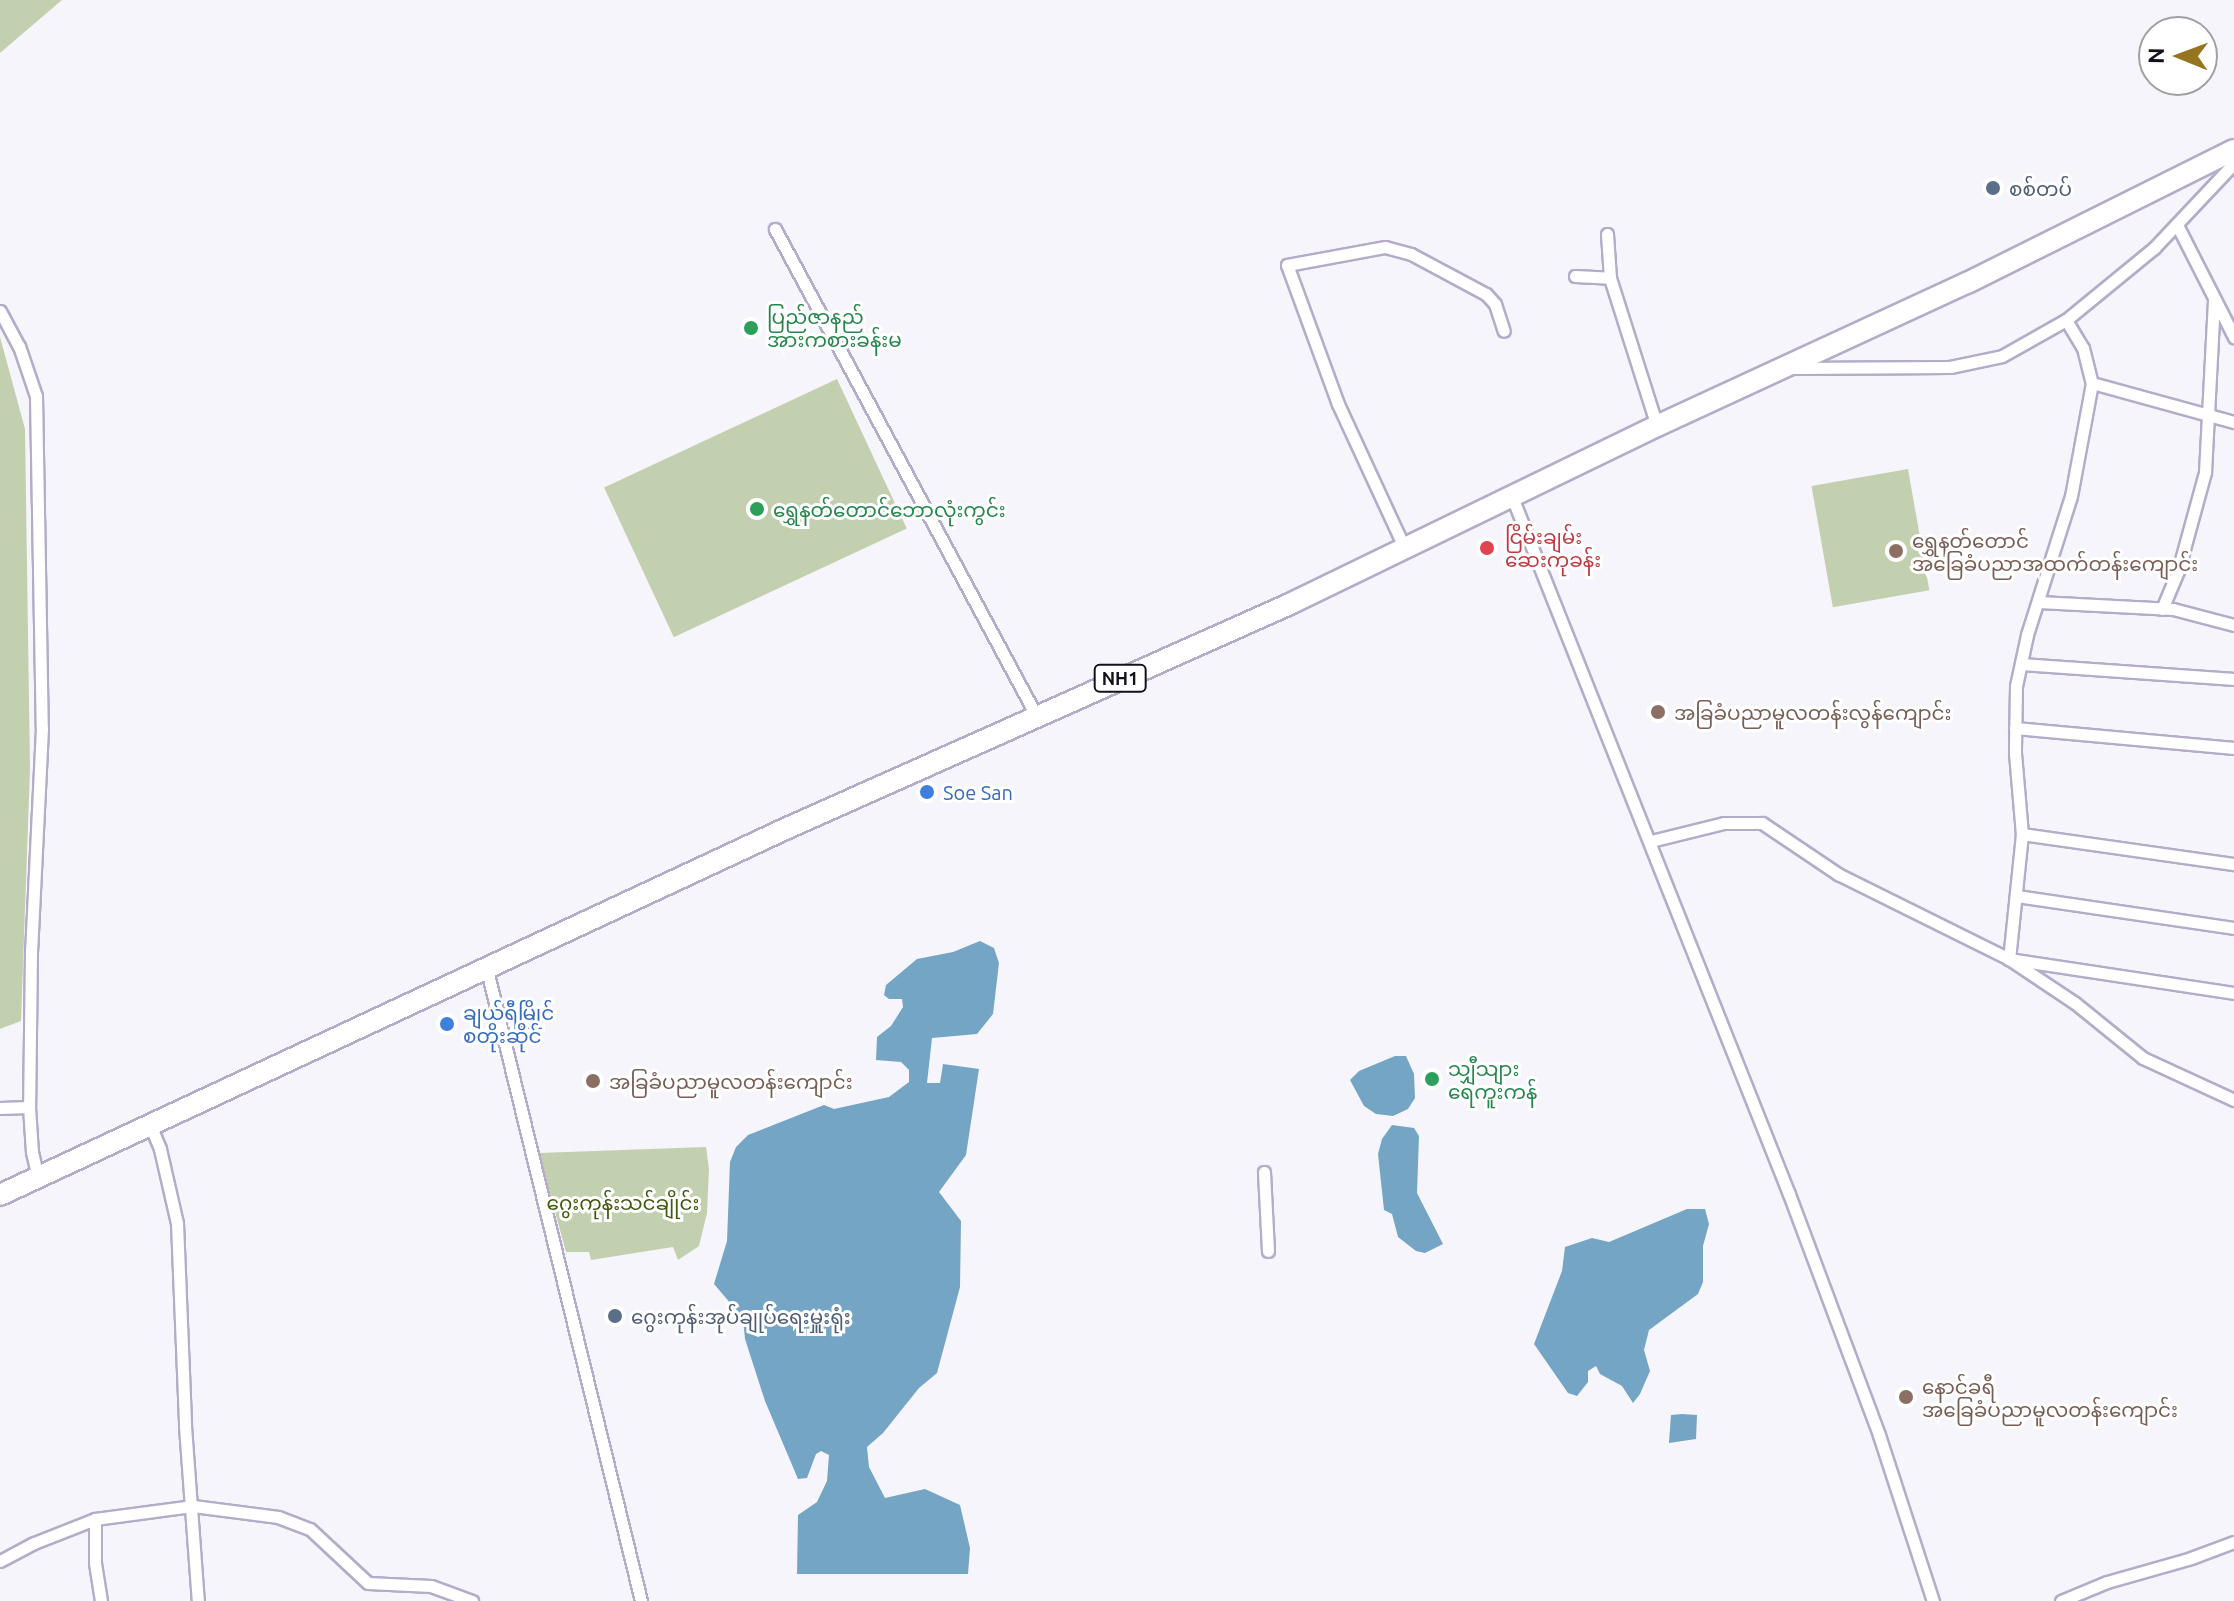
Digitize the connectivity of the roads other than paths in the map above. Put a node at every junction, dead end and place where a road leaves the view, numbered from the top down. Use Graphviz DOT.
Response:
graph roads {
  1 [pos="2234,150"];
  2 [pos="2234,163"];
  3 [pos="2177,225"];
  4 [pos="775,229"];
  5 [pos="1607,234"];
  6 [pos="1575,276"];
  7 [pos="1610,278"];
  8 [pos="2214,298"];
  9 [pos="0,311"];
  10 [pos="2066,320"];
  11 [pos="1504,331"];
  12 [pos="2234,337"];
  13 [pos="1785,368"];
  14 [pos="2092,383"];
  15 [pos="2210,415"];
  16 [pos="2234,422"];
  17 [pos="1657,426"];
  18 [pos="1512,497"];
  19 [pos="1405,549"];
  20 [pos="2039,602"];
  21 [pos="2162,609"];
  22 [pos="2234,625"];
  23 [pos="2021,664"];
  24 [pos="2234,679"];
  25 [pos="1037,717"];
  26 [pos="2015,728"];
  27 [pos="2234,748"];
  28 [pos="2022,834"];
  29 [pos="1651,841"];
  30 [pos="2234,864"];
  31 [pos="2017,896"];
  32 [pos="2234,928"];
  33 [pos="2009,959"];
  34 [pos="487,970"];
  35 [pos="2234,993"];
  36 [pos="2234,1100"];
  37 [pos="29,1107"];
  38 [pos="0,1108"];
  39 [pos="150,1125"];
  40 [pos="1264,1172"];
  41 [pos="38,1178"];
  42 [pos="0,1195"];
  43 [pos="1268,1251"];
  44 [pos="193,1506"];
  45 [pos="95,1519"];
  46 [pos="2234,1542"];
  47 [pos="0,1561"];
  48 [pos="101,1601"];
  49 [pos="198,1601"];
  50 [pos="472,1601"];
  51 [pos="641,1601"];
  52 [pos="1933,1601"];
  53 [pos="2061,1601"];
  1 -- 13 [label="highway, NH1"];
  2 -- 3 [label="street"];
  3 -- 8 [label="street"];
  3 -- 10 [label="street"];
  4 -- 25 [label="street"];
  5 -- 7 [label="street"];
  6 -- 7 [label="street"];
  7 -- 17 [label="street"];
  8 -- 12 [label="street"];
  8 -- 15 [label="street"];
  9 -- 37 [label="street"];
  10 -- 13 [label="street"];
  10 -- 14 [label="street"];
  11 -- 19 [label="street"];
  13 -- 17 [label="highway, NH1"];
  14 -- 15 [label="street"];
  14 -- 20 [label="street"];
  15 -- 16 [label="street"];
  15 -- 21 [label="street"];
  17 -- 18 [label="highway, NH1"];
  18 -- 19 [label="highway, NH1"];
  18 -- 29 [label="street"];
  19 -- 25 [label="highway, NH1"];
  20 -- 21 [label="street"];
  20 -- 23 [label="street"];
  21 -- 22 [label="street"];
  23 -- 24 [label="street"];
  23 -- 26 [label="street"];
  25 -- 34 [label="highway, NH1"];
  26 -- 27 [label="street"];
  26 -- 28 [label="street"];
  28 -- 30 [label="street"];
  28 -- 31 [label="street"];
  29 -- 33 [label="street"];
  29 -- 52 [label="street"];
  31 -- 32 [label="street"];
  31 -- 33 [label="street"];
  33 -- 35 [label="street"];
  33 -- 36 [label="street"];
  34 -- 39 [label="highway, NH1"];
  34 -- 51 [label="street"];
  37 -- 38 [label="street"];
  37 -- 41 [label="street"];
  39 -- 41 [label="highway, NH1"];
  39 -- 44 [label="street"];
  40 -- 43 [label="street"];
  41 -- 42 [label="highway, NH1"];
  44 -- 45 [label="street"];
  44 -- 49 [label="street"];
  44 -- 50 [label="street"];
  45 -- 47 [label="street"];
  45 -- 48 [label="street"];
  46 -- 53 [label="street"];
}
